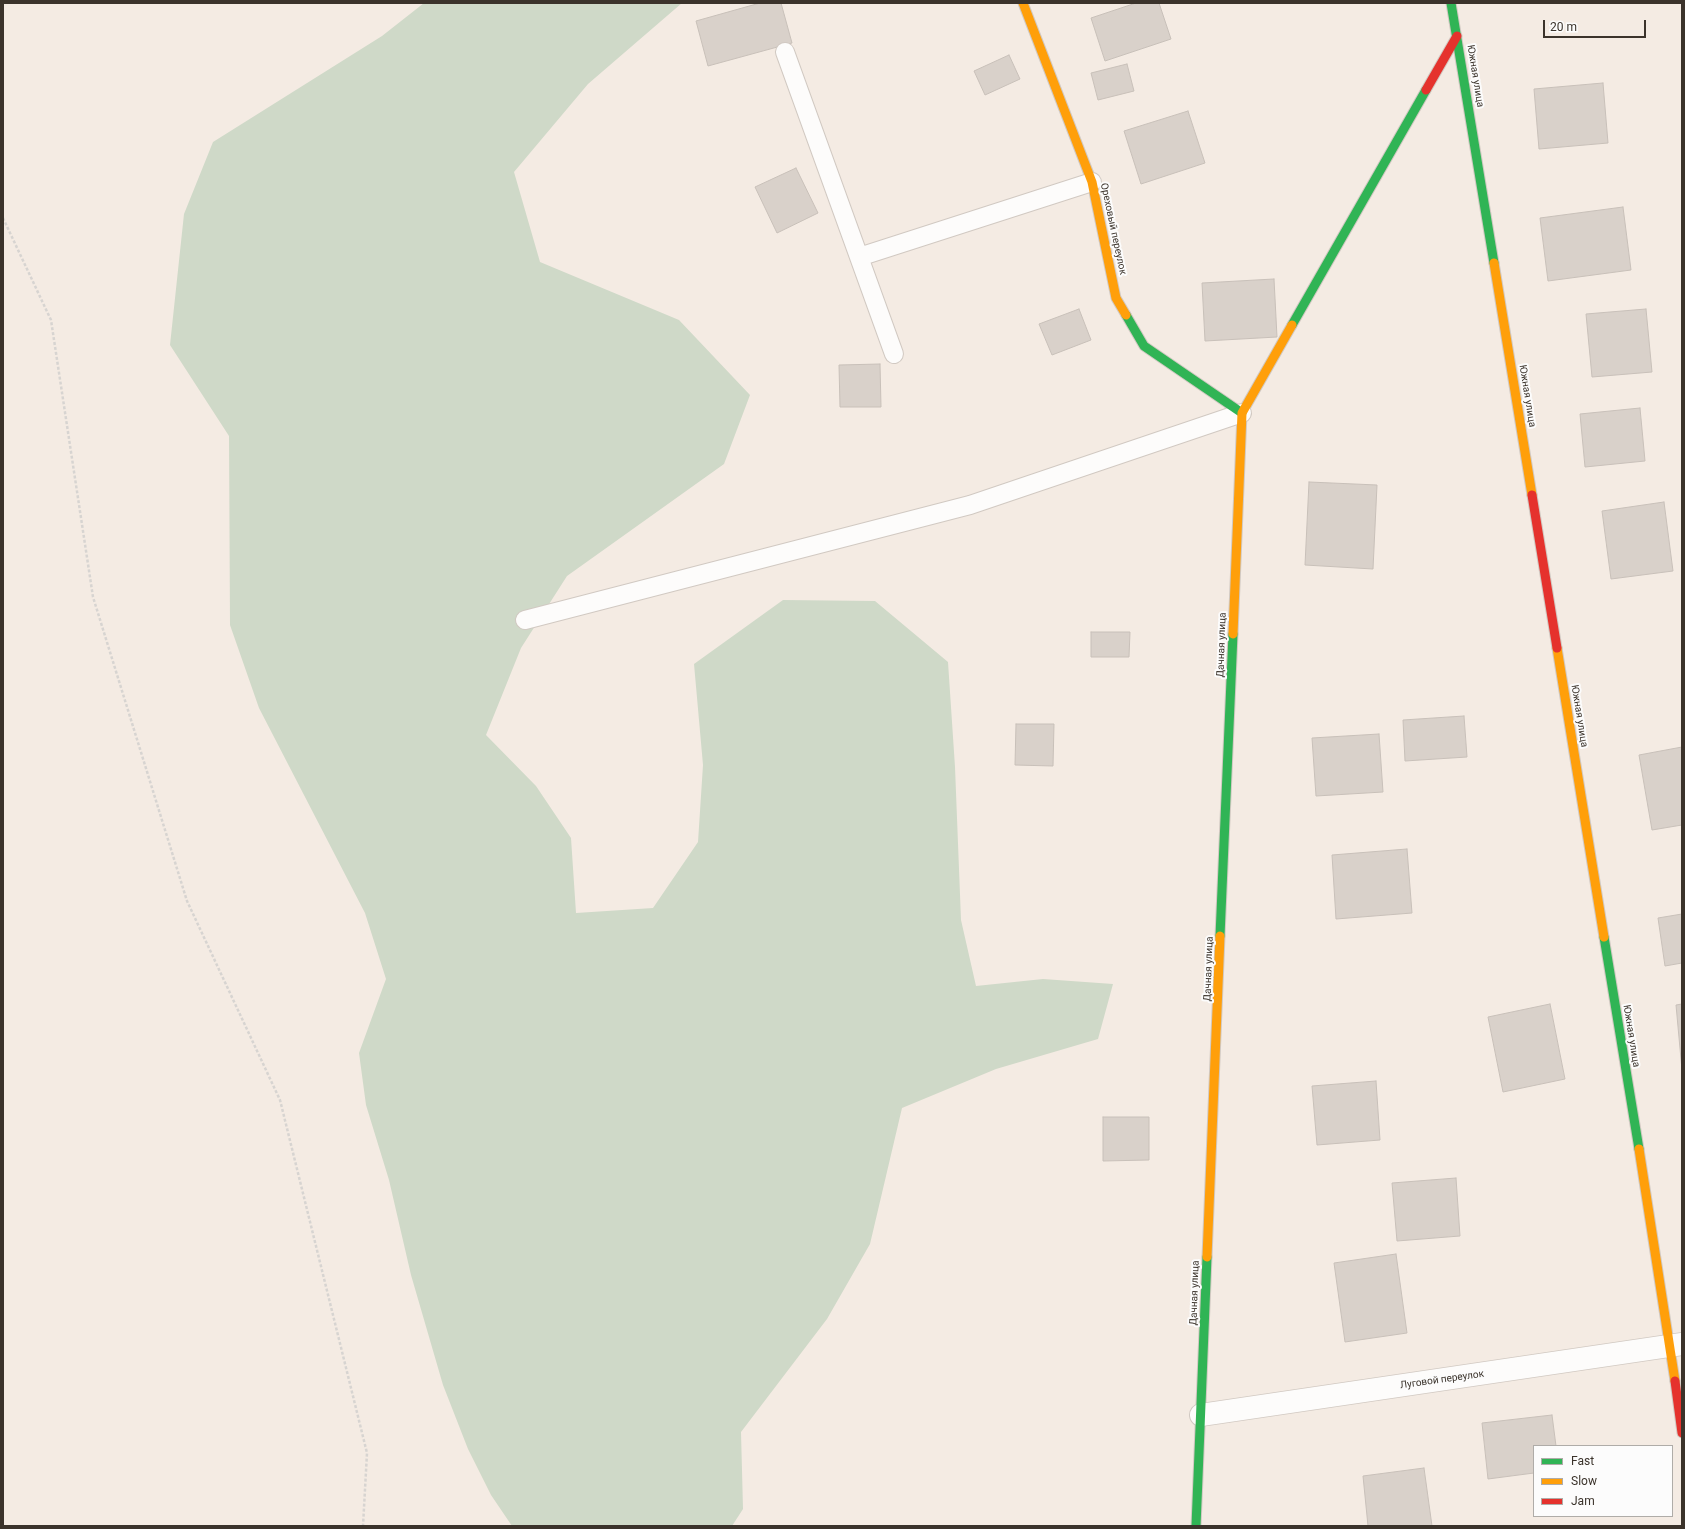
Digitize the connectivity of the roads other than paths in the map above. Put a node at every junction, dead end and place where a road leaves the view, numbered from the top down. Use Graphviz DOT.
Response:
graph roads {
  1 [pos="1023,3"];
  2 [pos="1451,3"];
  3 [pos="1457,36"];
  4 [pos="785,52"];
  5 [pos="1092,182"];
  6 [pos="859,257"];
  7 [pos="894,354"];
  8 [pos="1242,413"];
  9 [pos="525,620"];
  10 [pos="1676,1345"];
  11 [pos="1201,1415"];
  12 [pos="1682,1433"];
  13 [pos="1196,1526"];
  1 -- 5 [label="street, Ореховый переулок"];
  2 -- 3 [label="street, Южная улица"];
  3 -- 8 [label="street"];
  3 -- 10 [label="street, Южная улица"];
  4 -- 6 [label="lane"];
  5 -- 6 [label="lane"];
  5 -- 8 [label="street, Ореховый переулок"];
  6 -- 7 [label="lane"];
  8 -- 9 [label="lane"];
  8 -- 11 [label="street, Дачная улица"];
  10 -- 11 [label="street, Луговой переулок"];
  10 -- 12 [label="street, Южная улица"];
  11 -- 13 [label="street, Дачная улица"];
}
